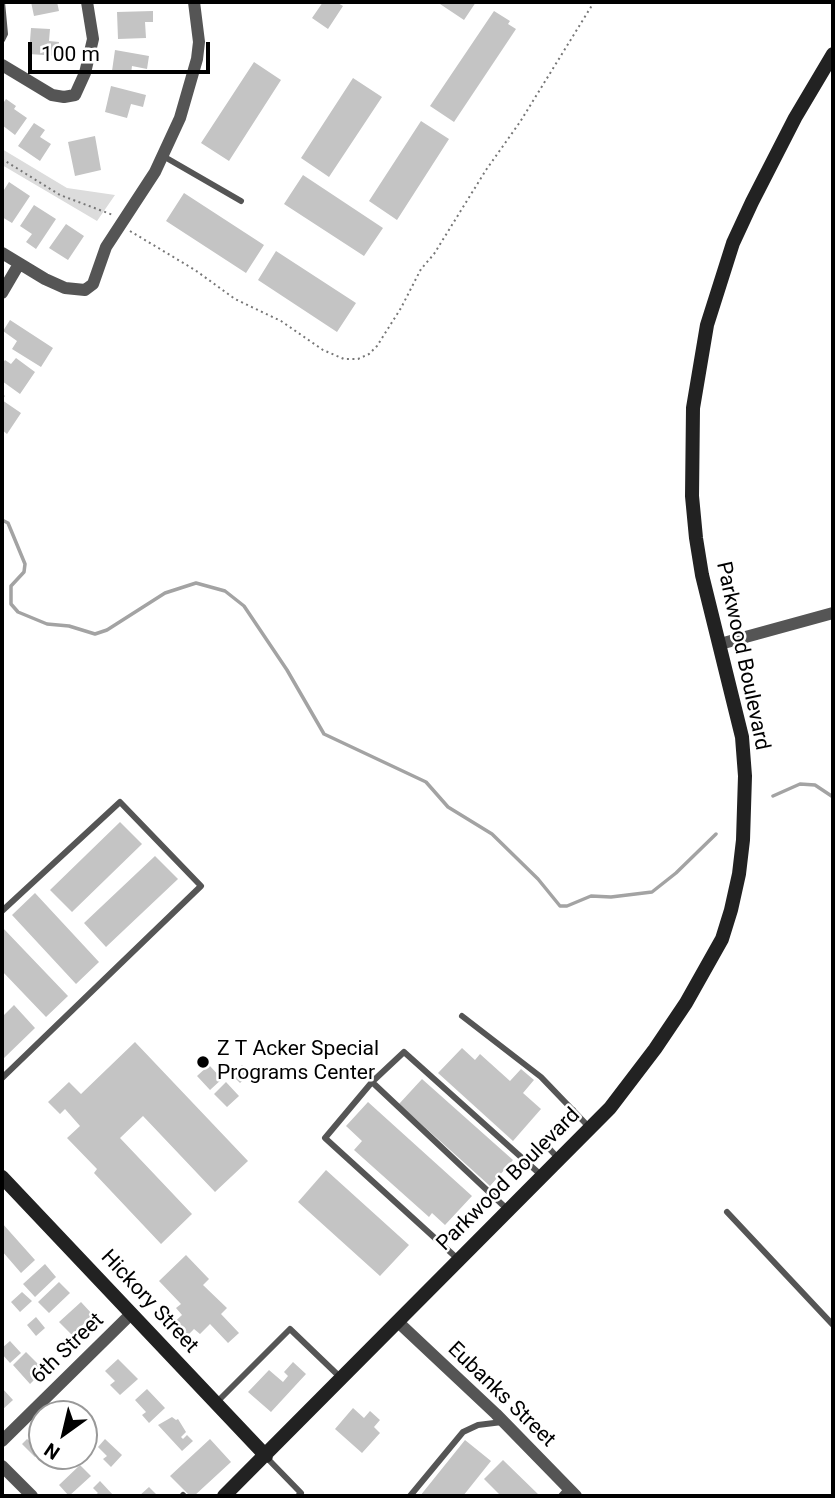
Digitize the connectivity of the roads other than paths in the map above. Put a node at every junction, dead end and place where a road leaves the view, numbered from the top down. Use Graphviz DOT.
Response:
graph roads {
  1 [pos="2,2"];
  2 [pos="87,2"];
  3 [pos="194,2"];
  4 [pos="2,40"];
  5 [pos="833,54"];
  6 [pos="2,65"];
  7 [pos="163,156"];
  8 [pos="241,201"];
  9 [pos="2,253"];
  10 [pos="19,264"];
  11 [pos="2,293"];
  12 [pos="833,613"];
  13 [pos="720,644"];
  14 [pos="2,911"];
  15 [pos="462,1016"];
  16 [pos="2,1078"];
  17 [pos="372,1082"];
  18 [pos="573,1110"];
  19 [pos="590,1128"];
  20 [pos="560,1159"];
  21 [pos="542,1176"];
  22 [pos="2,1177"];
  23 [pos="509,1210"];
  24 [pos="727,1212"];
  25 [pos="459,1261"];
  26 [pos="131,1314"];
  27 [pos="398,1322"];
  28 [pos="833,1325"];
  29 [pos="342,1378"];
  30 [pos="215,1403"];
  31 [pos="504,1422"];
  32 [pos="2,1441"];
  33 [pos="266,1456"];
  34 [pos="2,1466"];
  35 [pos="568,1494"];
  36 [pos="301,1495"];
  37 [pos="32,1496"];
  38 [pos="224,1496"];
  39 [pos="410,1496"];
  1 -- 4 [label="lane"];
  2 -- 6 [label="street"];
  3 -- 7 [label="street"];
  5 -- 13 [label="main road, Parkwood Boulevard"];
  7 -- 8 [label="lane"];
  7 -- 10 [label="street"];
  9 -- 10 [label="street"];
  10 -- 11 [label="street"];
  12 -- 13 [label="street"];
  13 -- 19 [label="main road, Parkwood Boulevard"];
  14 -- 16 [label="lane"];
  15 -- 18 [label="lane"];
  17 -- 21 [label="lane"];
  17 -- 23 [label="lane"];
  17 -- 25 [label="lane"];
  18 -- 19 [label="lane"];
  18 -- 20 [label="lane"];
  19 -- 20 [label="main road, Parkwood Boulevard"];
  20 -- 21 [label="main road, Parkwood Boulevard"];
  21 -- 23 [label="main road, Parkwood Boulevard"];
  22 -- 26 [label="main road, Hickory Street"];
  23 -- 25 [label="main road, Parkwood Boulevard"];
  24 -- 28 [label="lane"];
  25 -- 27 [label="main road, Parkwood Boulevard"];
  26 -- 30 [label="main road, Hickory Street"];
  26 -- 32 [label="street, 6th Street"];
  27 -- 29 [label="main road, Parkwood Boulevard"];
  27 -- 31 [label="street, Eubanks Street"];
  29 -- 30 [label="lane"];
  29 -- 33 [label="main road, Parkwood Boulevard"];
  30 -- 33 [label="main road, Hickory Street"];
  31 -- 35 [label="street, Eubanks Street"];
  31 -- 39 [label="lane"];
  33 -- 36 [label="lane"];
  33 -- 38 [label="main road, Parkwood Boulevard"];
  34 -- 37 [label="street"];
}
